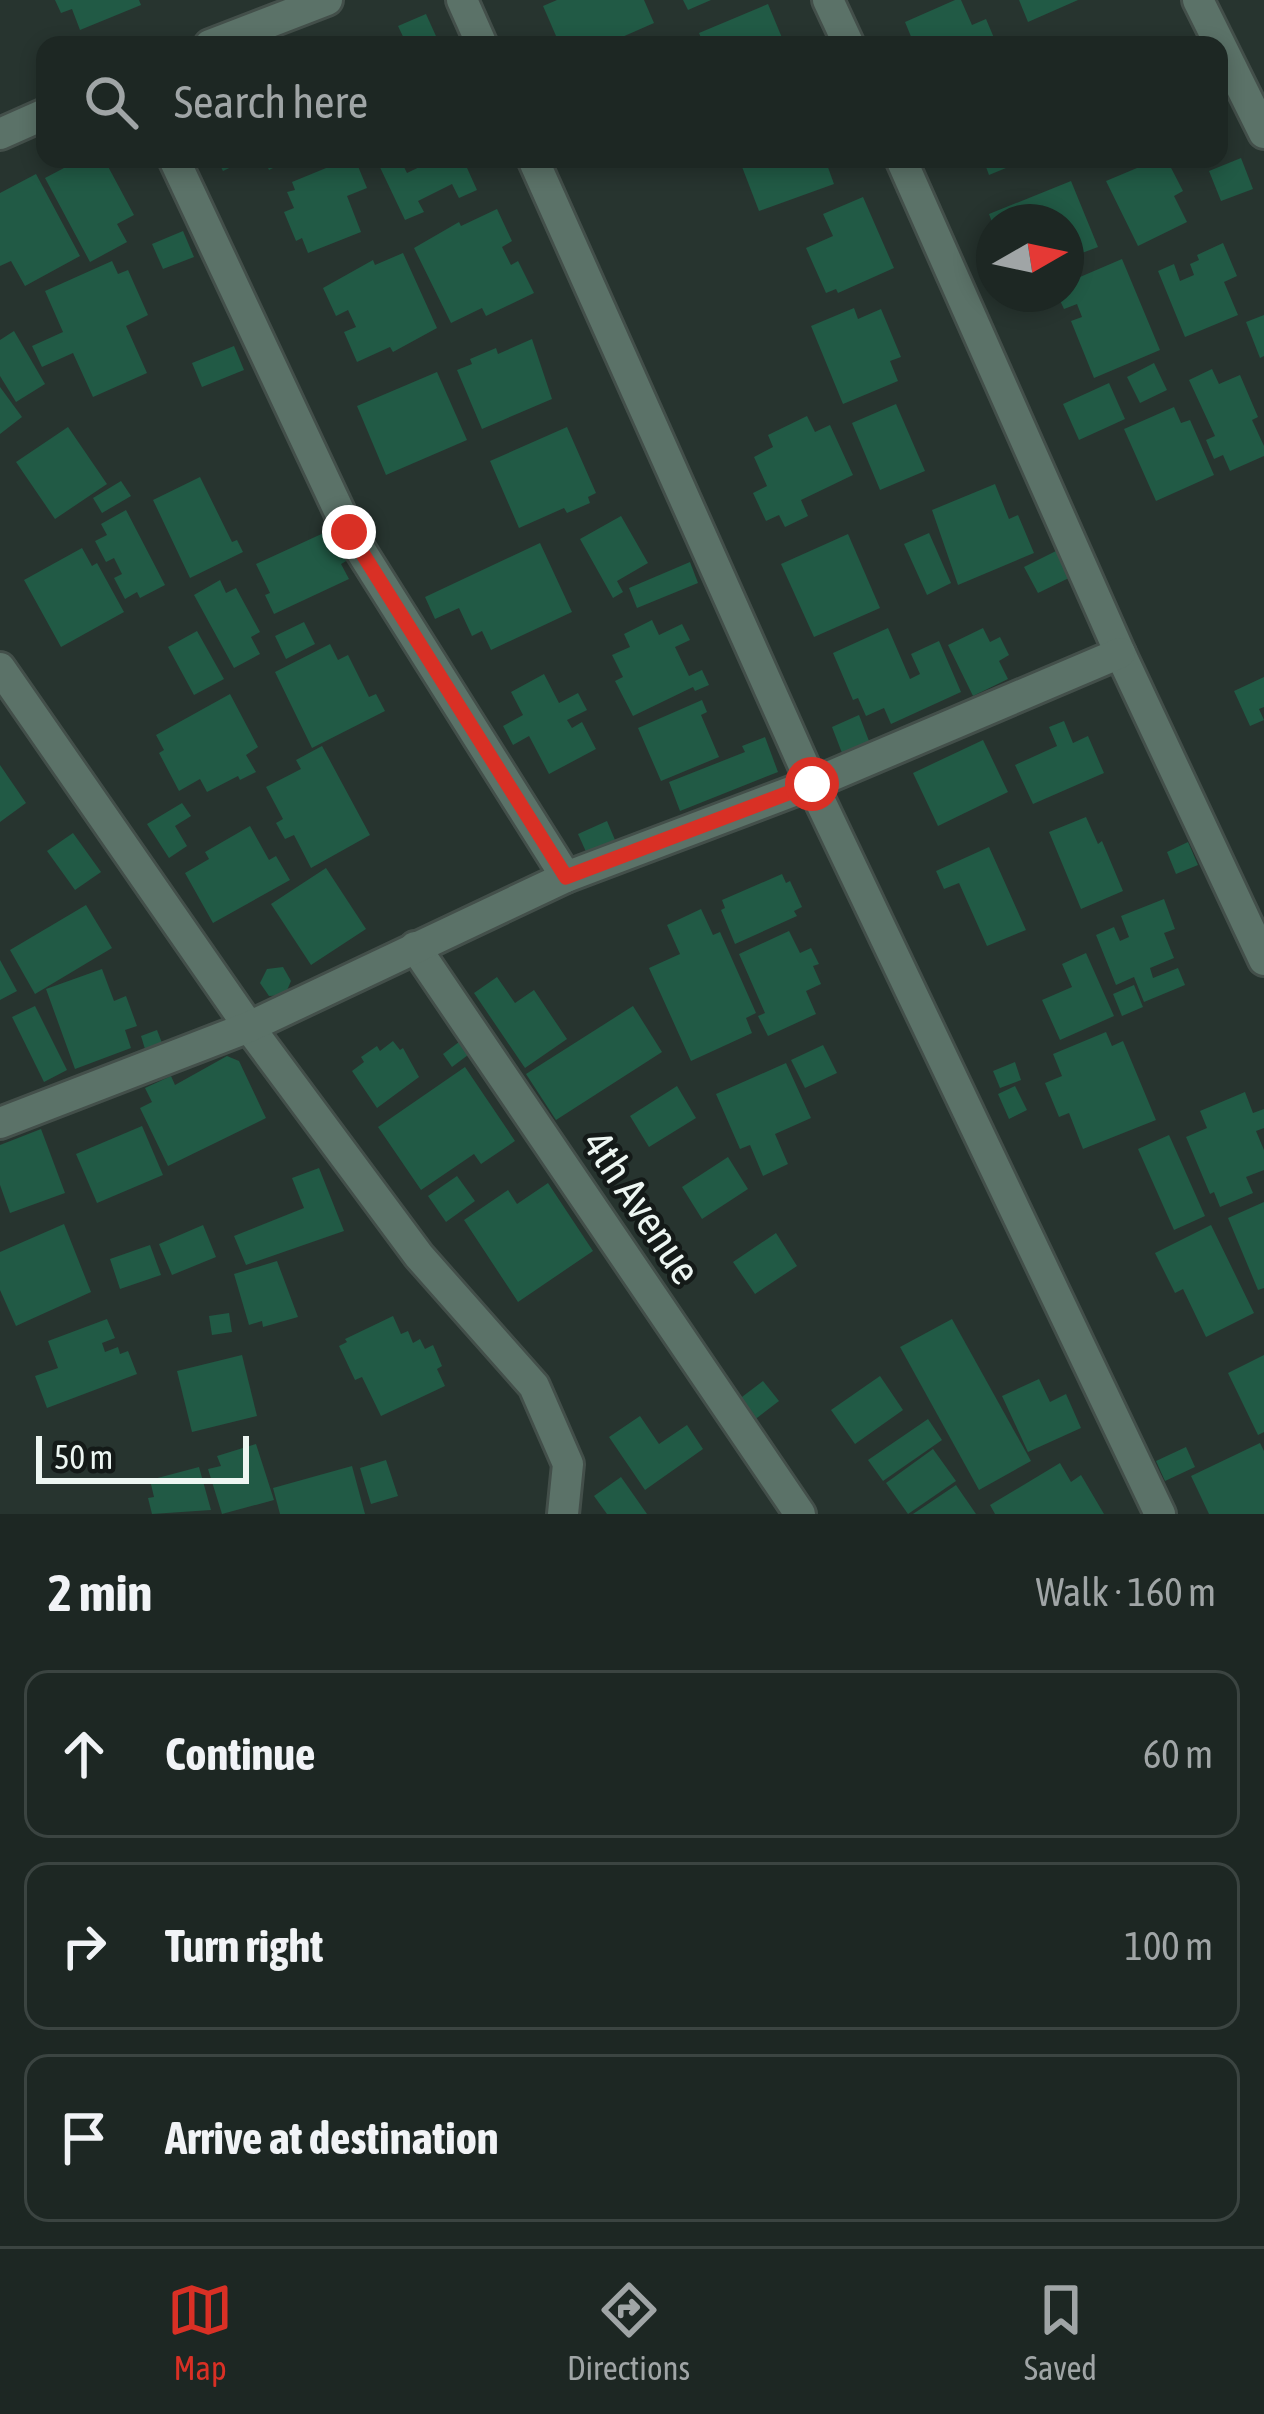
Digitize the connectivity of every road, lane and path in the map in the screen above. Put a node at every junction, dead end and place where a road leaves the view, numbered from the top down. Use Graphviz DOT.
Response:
graph roads {
  1 [pos="327,0"];
  2 [pos="462,0"];
  3 [pos="828,0"];
  4 [pos="1198,0"];
  5 [pos="233,36"];
  6 [pos="478,36"];
  7 [pos="845,36"];
  8 [pos="1216,36"];
  9 [pos="1228,60"];
  10 [pos="36,118"];
  11 [pos="1264,133"];
  12 [pos="0,134"];
  13 [pos="178,168"];
  14 [pos="537,168"];
  15 [pos="905,168"];
  16 [pos="1120,652"];
  17 [pos="0,668"];
  18 [pos="812,784"];
  19 [pos="566,877"];
  20 [pos="416,947"];
  21 [pos="1264,960"];
  22 [pos="249,1027"];
  23 [pos="0,1123"];
  24 [pos="563,1514"];
  25 [pos="800,1514"];
  26 [pos="1160,1514"];
  1 -- 5 [label="street"];
  2 -- 6 [label="street"];
  3 -- 7 [label="street"];
  4 -- 8 [label="street"];
  9 -- 11 [label="street"];
  10 -- 12 [label="street"];
  13 -- 19 [label="street"];
  14 -- 18 [label="street"];
  15 -- 16 [label="street"];
  16 -- 18 [label="street"];
  16 -- 21 [label="street"];
  17 -- 22 [label="street"];
  18 -- 19 [label="street"];
  18 -- 26 [label="street"];
  19 -- 20 [label="street"];
  20 -- 22 [label="street"];
  20 -- 25 [label="street, 4th Avenue"];
  22 -- 23 [label="street"];
  22 -- 24 [label="street"];
}
